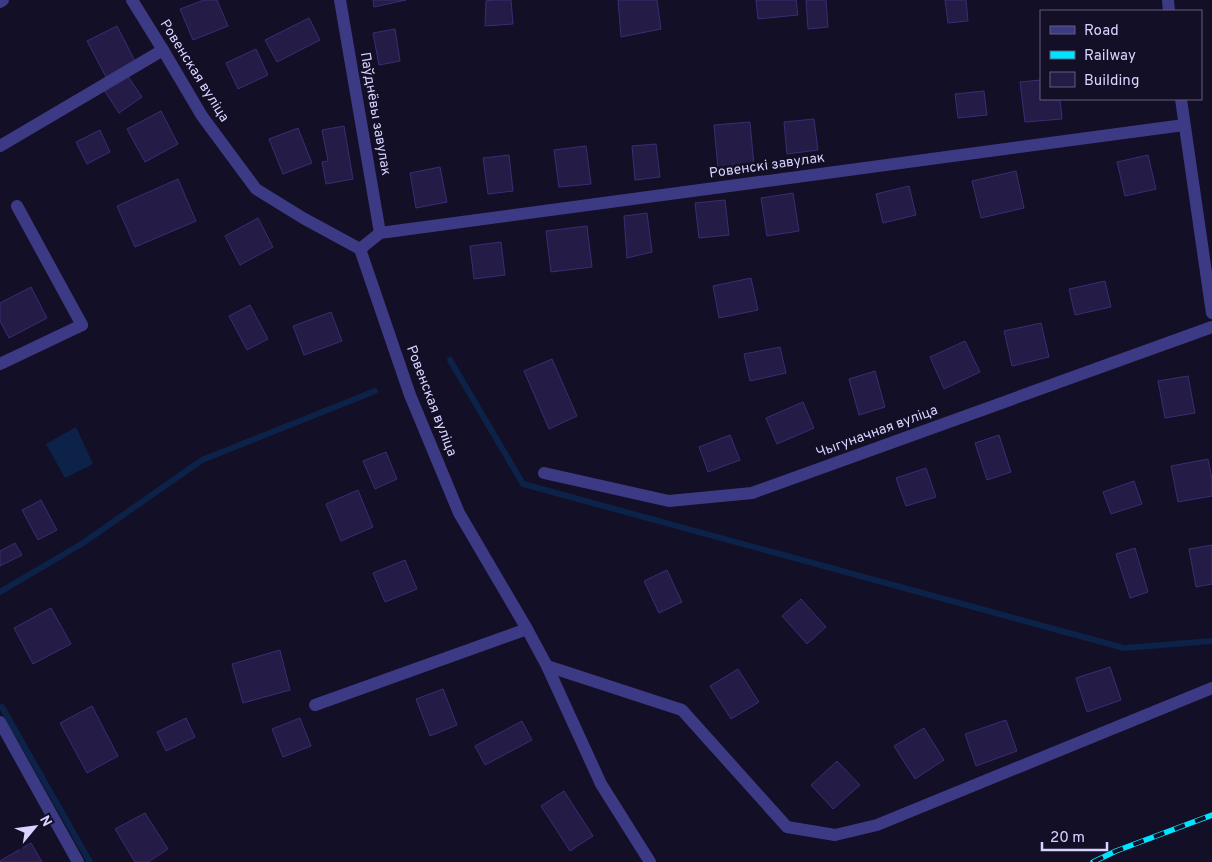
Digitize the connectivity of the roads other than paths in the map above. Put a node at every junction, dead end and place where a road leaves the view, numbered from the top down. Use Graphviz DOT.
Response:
graph roads {
  1 [pos="132,0"];
  2 [pos="340,0"];
  3 [pos="163,50"];
  4 [pos="1181,100"];
  5 [pos="1184,125"];
  6 [pos="0,146"];
  7 [pos="17,206"];
  8 [pos="380,233"];
  9 [pos="360,249"];
  10 [pos="1211,300"];
  11 [pos="1212,313"];
  12 [pos="1212,328"];
  13 [pos="0,364"];
  14 [pos="544,473"];
  15 [pos="527,629"];
  16 [pos="547,666"];
  17 [pos="1212,688"];
  18 [pos="315,705"];
  19 [pos="0,722"];
  20 [pos="78,862"];
  21 [pos="650,862"];
  1 -- 3 [label="street, Ровенская вуліца"];
  2 -- 8 [label="street, Паўднёвы завулак"];
  3 -- 6 [label="street"];
  3 -- 9 [label="street, Ровенская вуліца"];
  4 -- 5 [label="street"];
  5 -- 8 [label="street, Ровенскі завулак"];
  5 -- 10 [label="street"];
  7 -- 13 [label="street"];
  8 -- 9 [label="street"];
  9 -- 15 [label="street, Ровенская вуліца"];
  10 -- 11 [label="street"];
  12 -- 14 [label="street, Чыгуначная вуліца"];
  15 -- 16 [label="street, Ровенская вуліца"];
  15 -- 18 [label="street"];
  16 -- 17 [label="street"];
  16 -- 21 [label="street, Ровенская вуліца"];
  19 -- 20 [label="street"];
}
